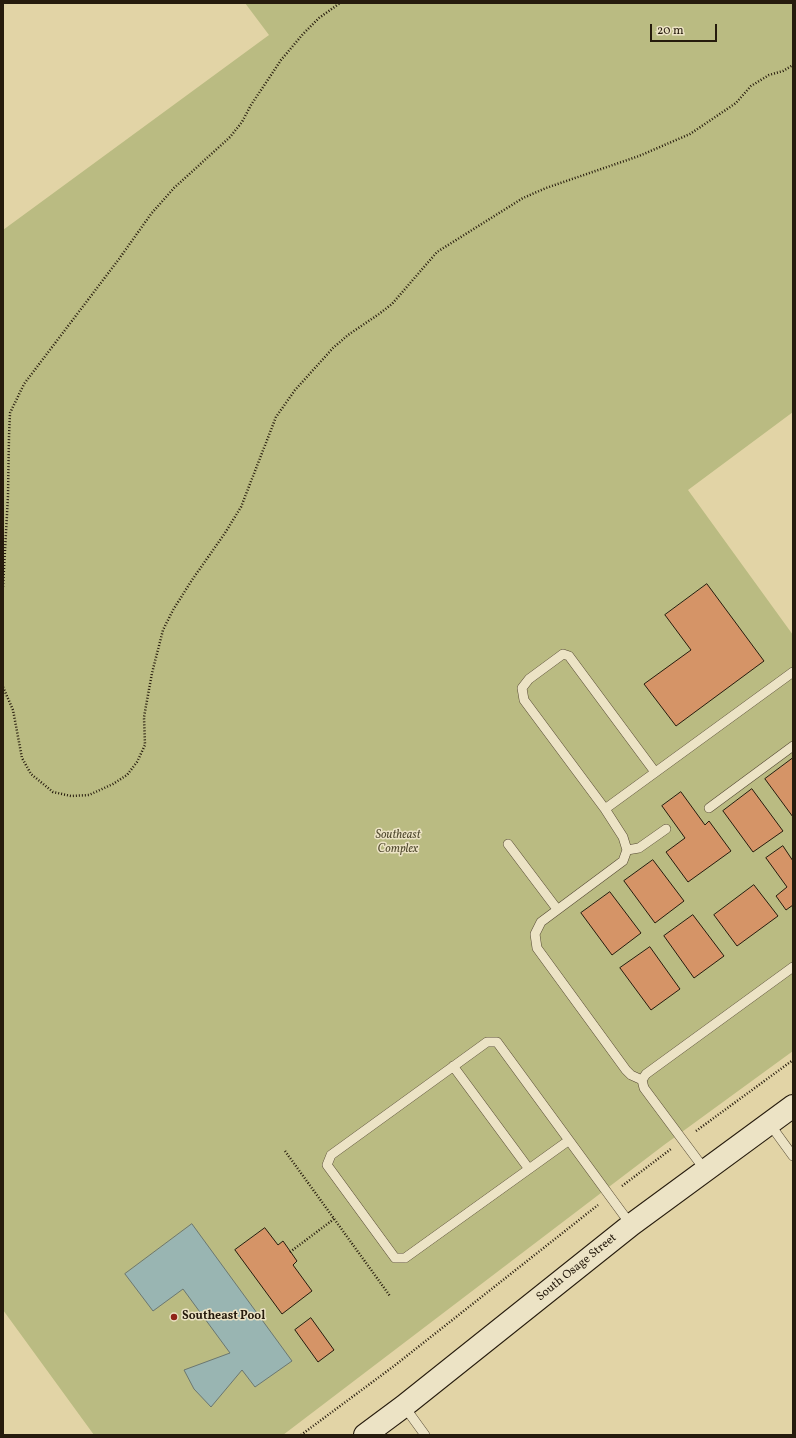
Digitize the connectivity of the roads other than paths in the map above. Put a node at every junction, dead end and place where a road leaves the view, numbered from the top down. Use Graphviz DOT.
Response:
graph roads {
  1 [pos="793,672"];
  2 [pos="793,746"];
  3 [pos="655,772"];
  4 [pos="709,808"];
  5 [pos="605,809"];
  6 [pos="666,829"];
  7 [pos="508,844"];
  8 [pos="627,850"];
  9 [pos="556,909"];
  10 [pos="793,967"];
  11 [pos="453,1066"];
  12 [pos="642,1080"];
  13 [pos="793,1106"];
  14 [pos="769,1123"];
  15 [pos="568,1140"];
  16 [pos="793,1156"];
  17 [pos="529,1169"];
  18 [pos="705,1170"];
  19 [pos="631,1225"];
  20 [pos="404,1406"];
  21 [pos="365,1435"];
  22 [pos="426,1435"];
  1 -- 3 [label="lane"];
  2 -- 4 [label="lane"];
  3 -- 5 [label="lane"];
  3 -- 5 [label="lane"];
  5 -- 8 [label="lane"];
  6 -- 8 [label="lane"];
  7 -- 9 [label="lane"];
  8 -- 9 [label="lane"];
  9 -- 12 [label="lane"];
  10 -- 12 [label="lane"];
  11 -- 15 [label="lane"];
  11 -- 17 [label="lane"];
  11 -- 17 [label="lane"];
  12 -- 18 [label="lane"];
  13 -- 14 [label="main road, South Osage Street"];
  14 -- 16 [label="lane"];
  14 -- 18 [label="main road, South Osage Street"];
  15 -- 17 [label="lane"];
  15 -- 19 [label="lane"];
  18 -- 19 [label="main road, South Osage Street"];
  19 -- 20 [label="main road, South Osage Street"];
  20 -- 21 [label="main road, South Osage Street"];
  20 -- 22 [label="lane"];
}
